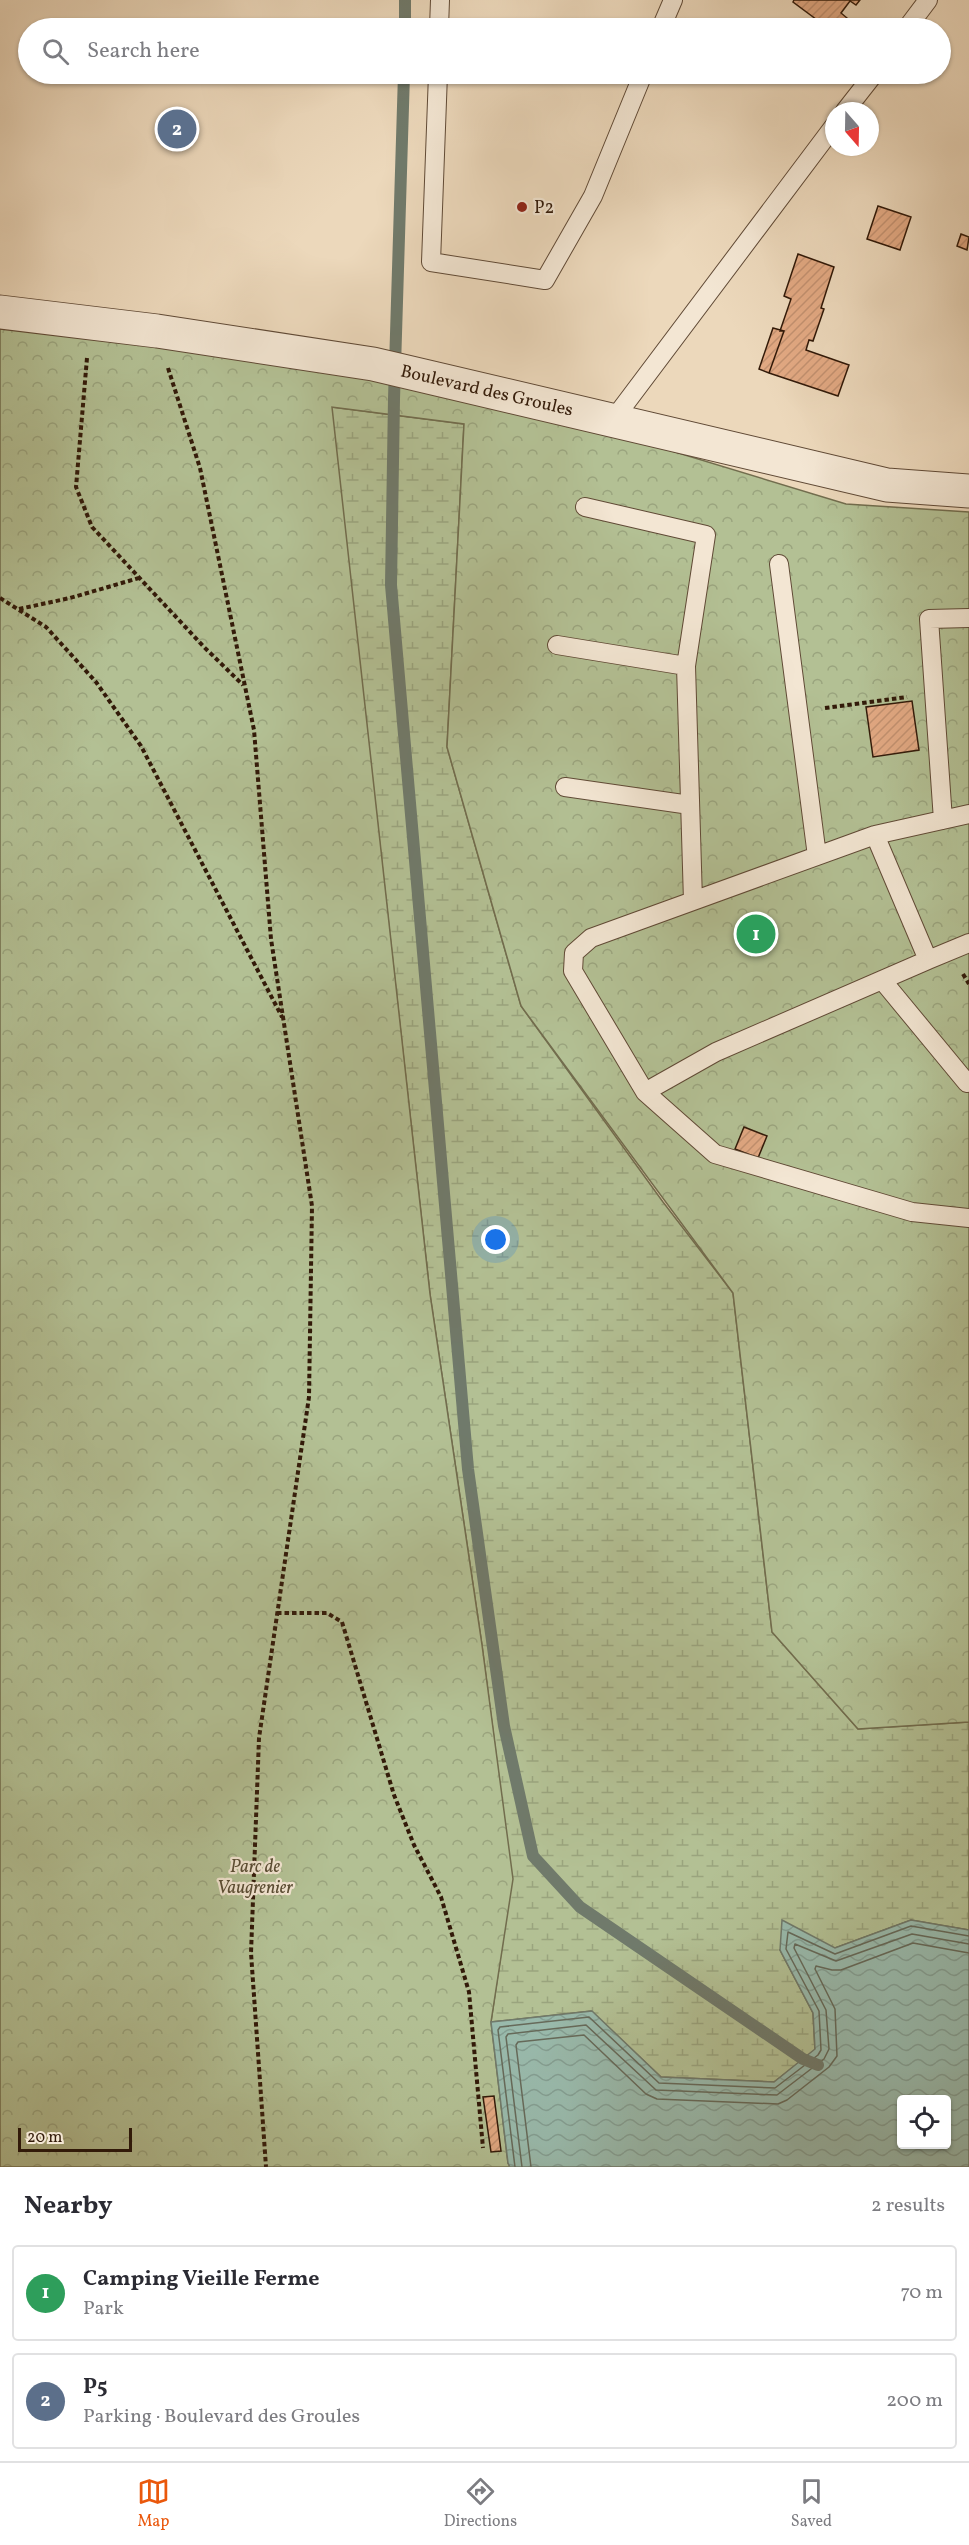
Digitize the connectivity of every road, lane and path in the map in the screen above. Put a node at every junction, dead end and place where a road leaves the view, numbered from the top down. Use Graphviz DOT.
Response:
graph roads {
  1 [pos="440,0"];
  2 [pos="673,0"];
  3 [pos="928,0"];
  4 [pos="439,18"];
  5 [pos="665,18"];
  6 [pos="914,18"];
  7 [pos="438,84"];
  8 [pos="639,84"];
  9 [pos="866,84"];
  10 [pos="852,102"];
  11 [pos="825,138"];
  12 [pos="0,312"];
  13 [pos="92,324"];
  14 [pos="157,331"];
  15 [pos="613,420"];
  16 [pos="969,491"];
  17 [pos="585,507"];
  18 [pos="779,564"];
  19 [pos="139,578"];
  20 [pos="0,598"];
  21 [pos="18,609"];
  22 [pos="969,618"];
  23 [pos="556,645"];
  24 [pos="686,666"];
  25 [pos="245,686"];
  26 [pos="934,694"];
  27 [pos="847,705"];
  28 [pos="565,787"];
  29 [pos="690,805"];
  30 [pos="969,814"];
  31 [pos="943,820"];
  32 [pos="875,835"];
  33 [pos="817,856"];
  34 [pos="693,901"];
  35 [pos="969,943"];
  36 [pos="928,960"];
  37 [pos="882,980"];
  38 [pos="283,1020"];
  39 [pos="968,1083"];
  40 [pos="645,1092"];
  41 [pos="969,1218"];
  42 [pos="278,1613"];
  43 [pos="483,2148"];
  44 [pos="266,2167"];
  1 -- 4 [label="lane"];
  2 -- 5 [label="lane"];
  3 -- 6 [label="lane"];
  7 -- 8 [label="lane"];
  9 -- 10 [label="lane"];
  11 -- 15 [label="lane"];
  12 -- 13 [label="street, Boulevard des Groules"];
  13 -- 14 [label="street, Boulevard des Groules"];
  13 -- 19 [label="path"];
  14 -- 15 [label="street, Boulevard des Groules"];
  14 -- 25 [label="path"];
  15 -- 16 [label="street, Boulevard des Groules"];
  17 -- 24 [label="lane"];
  18 -- 33 [label="lane"];
  19 -- 21 [label="path"];
  19 -- 25 [label="path"];
  20 -- 21 [label="path"];
  21 -- 38 [label="path"];
  22 -- 26 [label="lane"];
  23 -- 24 [label="lane"];
  24 -- 29 [label="lane"];
  25 -- 38 [label="path"];
  26 -- 27 [label="path"];
  26 -- 31 [label="lane"];
  28 -- 29 [label="lane"];
  29 -- 34 [label="lane"];
  30 -- 31 [label="lane"];
  31 -- 32 [label="lane"];
  32 -- 33 [label="lane"];
  32 -- 36 [label="lane"];
  33 -- 34 [label="lane"];
  34 -- 40 [label="lane"];
  35 -- 36 [label="lane"];
  36 -- 37 [label="lane"];
  37 -- 39 [label="lane"];
  37 -- 40 [label="lane"];
  38 -- 42 [label="path"];
  40 -- 41 [label="lane"];
  42 -- 43 [label="path"];
  42 -- 44 [label="path"];
}
